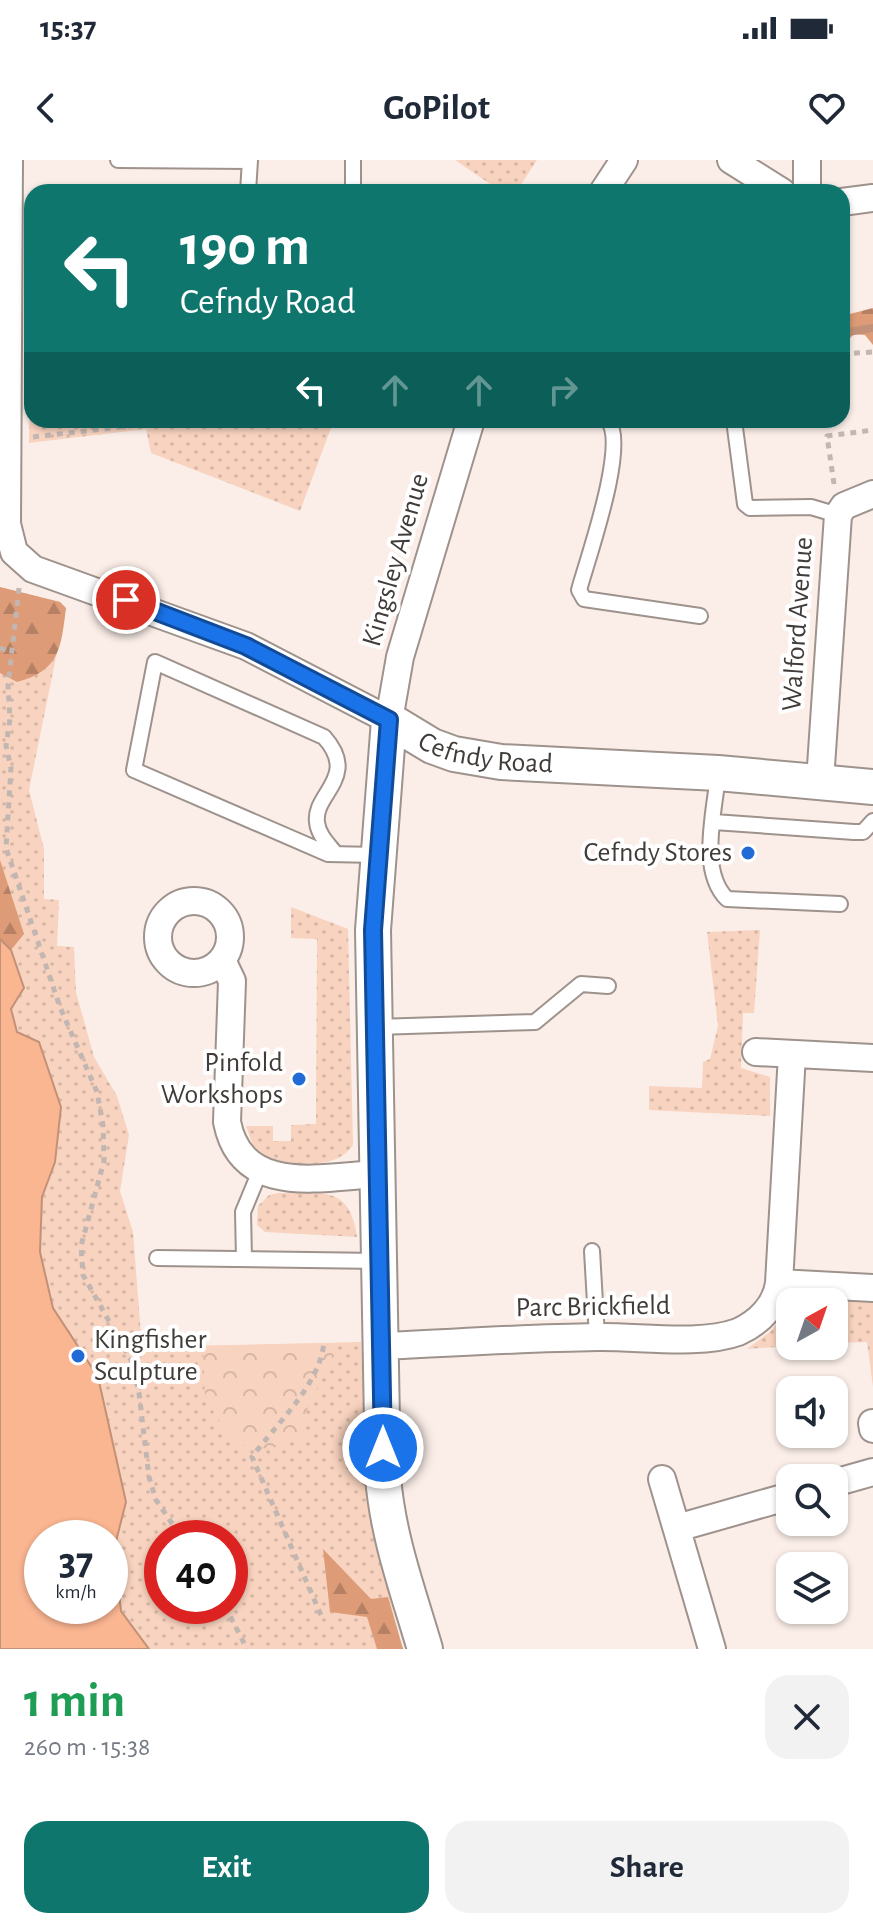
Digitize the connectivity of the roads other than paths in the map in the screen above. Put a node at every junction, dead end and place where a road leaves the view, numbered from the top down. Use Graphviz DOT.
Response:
graph roads {
  1 [pos="9,160"];
  2 [pos="118,160"];
  3 [pos="353,160"];
  4 [pos="624,160"];
  5 [pos="731,160"];
  6 [pos="807,160"];
  7 [pos="250,161"];
  8 [pos="249,184"];
  9 [pos="353,184"];
  10 [pos="608,184"];
  11 [pos="769,184"];
  12 [pos="807,184"];
  13 [pos="873,198"];
  14 [pos="850,201"];
  15 [pos="4,390"];
  16 [pos="469,428"];
  17 [pos="614,428"];
  18 [pos="735,428"];
  19 [pos="873,494"];
  20 [pos="838,515"];
  21 [pos="14,557"];
  22 [pos="700,616"];
  23 [pos="389,720"];
  24 [pos="718,773"];
  25 [pos="820,781"];
  26 [pos="873,787"];
  27 [pos="873,821"];
  28 [pos="714,822"];
  29 [pos="336,854"];
  30 [pos="379,855"];
  31 [pos="840,904"];
  32 [pos="222,960"];
  33 [pos="608,986"];
  34 [pos="375,1027"];
  35 [pos="756,1052"];
  36 [pos="792,1054"];
  37 [pos="873,1058"];
  38 [pos="260,1171"];
  39 [pos="378,1174"];
  40 [pos="592,1251"];
  41 [pos="157,1258"];
  42 [pos="244,1259"];
  43 [pos="380,1261"];
  44 [pos="779,1283"];
  45 [pos="873,1288"];
  46 [pos="597,1337"];
  47 [pos="382,1353"];
  48 [pos="873,1472"];
  49 [pos="662,1479"];
  50 [pos="848,1479"];
  51 [pos="776,1500"];
  52 [pos="677,1528"];
  53 [pos="422,1640"];
  54 [pos="712,1649"];
  1 -- 15 [label="street"];
  2 -- 7 [label="lane"];
  3 -- 9 [label="lane"];
  4 -- 10 [label="street"];
  5 -- 11 [label="street"];
  6 -- 12 [label="street"];
  7 -- 8 [label="lane"];
  13 -- 14 [label="street"];
  15 -- 21 [label="street"];
  16 -- 23 [label="street, Kingsley Avenue"];
  17 -- 22 [label="lane"];
  18 -- 20 [label="lane"];
  19 -- 20 [label="street, Walford Avenue"];
  20 -- 25 [label="street, Walford Avenue"];
  21 -- 23 [label="street, Cefndy Road"];
  23 -- 24 [label="street, Cefndy Road"];
  23 -- 30 [label="street"];
  24 -- 25 [label="street, Cefndy Road"];
  24 -- 28 [label="lane"];
  25 -- 26 [label="street, Cefndy Road"];
  27 -- 28 [label="lane"];
  28 -- 31 [label="lane"];
  29 -- 29 [label="lane"];
  29 -- 30 [label="lane"];
  30 -- 34 [label="street"];
  32 -- 38 [label="street"];
  33 -- 34 [label="lane"];
  34 -- 39 [label="street"];
  35 -- 36 [label="street"];
  36 -- 37 [label="street"];
  36 -- 44 [label="street, Parc Brickfield"];
  38 -- 39 [label="street"];
  38 -- 42 [label="lane"];
  39 -- 43 [label="street"];
  40 -- 46 [label="lane"];
  41 -- 42 [label="lane"];
  42 -- 43 [label="lane"];
  43 -- 47 [label="street"];
  44 -- 45 [label="street"];
  44 -- 46 [label="street, Parc Brickfield"];
  46 -- 47 [label="street, Parc Brickfield"];
  47 -- 53 [label="street"];
  48 -- 50 [label="street"];
  49 -- 52 [label="street"];
  51 -- 52 [label="street"];
  52 -- 54 [label="street"];
}
